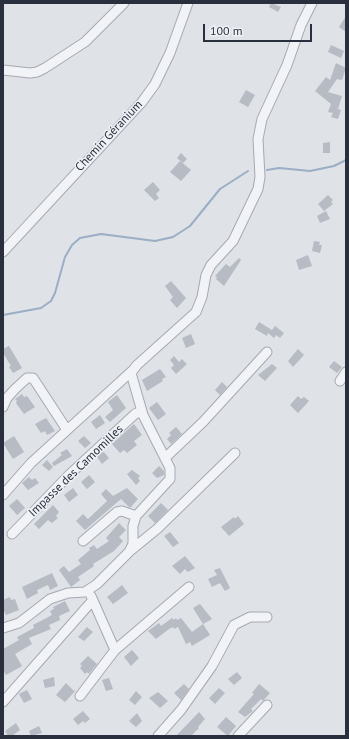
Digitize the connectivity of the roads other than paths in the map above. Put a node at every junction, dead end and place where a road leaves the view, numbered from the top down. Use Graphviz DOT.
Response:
graph roads {
  1 [pos="124,3"];
  2 [pos="188,3"];
  3 [pos="312,3"];
  4 [pos="3,70"];
  5 [pos="3,252"];
  6 [pos="267,352"];
  7 [pos="133,370"];
  8 [pos="346,372"];
  9 [pos="340,381"];
  10 [pos="3,407"];
  11 [pos="142,411"];
  12 [pos="67,430"];
  13 [pos="235,453"];
  14 [pos="164,458"];
  15 [pos="3,495"];
  16 [pos="136,516"];
  17 [pos="12,534"];
  18 [pos="83,541"];
  19 [pos="129,552"];
  20 [pos="189,587"];
  21 [pos="89,591"];
  22 [pos="93,600"];
  23 [pos="267,617"];
  24 [pos="3,628"];
  25 [pos="115,650"];
  26 [pos="80,696"];
  27 [pos="3,702"];
  28 [pos="267,704"];
  29 [pos="158,736"];
  30 [pos="238,736"];
  1 -- 4 [label="street"];
  2 -- 5 [label="street, Chemin Géranium"];
  3 -- 7 [label="street"];
  6 -- 14 [label="street"];
  7 -- 11 [label="street"];
  7 -- 12 [label="street"];
  8 -- 9 [label="street"];
  10 -- 12 [label="street"];
  11 -- 14 [label="street"];
  11 -- 17 [label="street, Impasse des Camomilles"];
  12 -- 15 [label="street"];
  13 -- 19 [label="street"];
  14 -- 16 [label="street"];
  16 -- 18 [label="street"];
  16 -- 19 [label="street"];
  19 -- 21 [label="street"];
  20 -- 25 [label="street"];
  21 -- 22 [label="street"];
  21 -- 24 [label="street"];
  22 -- 25 [label="street"];
  22 -- 27 [label="street"];
  23 -- 29 [label="street"];
  25 -- 26 [label="street"];
  28 -- 30 [label="street"];
}
